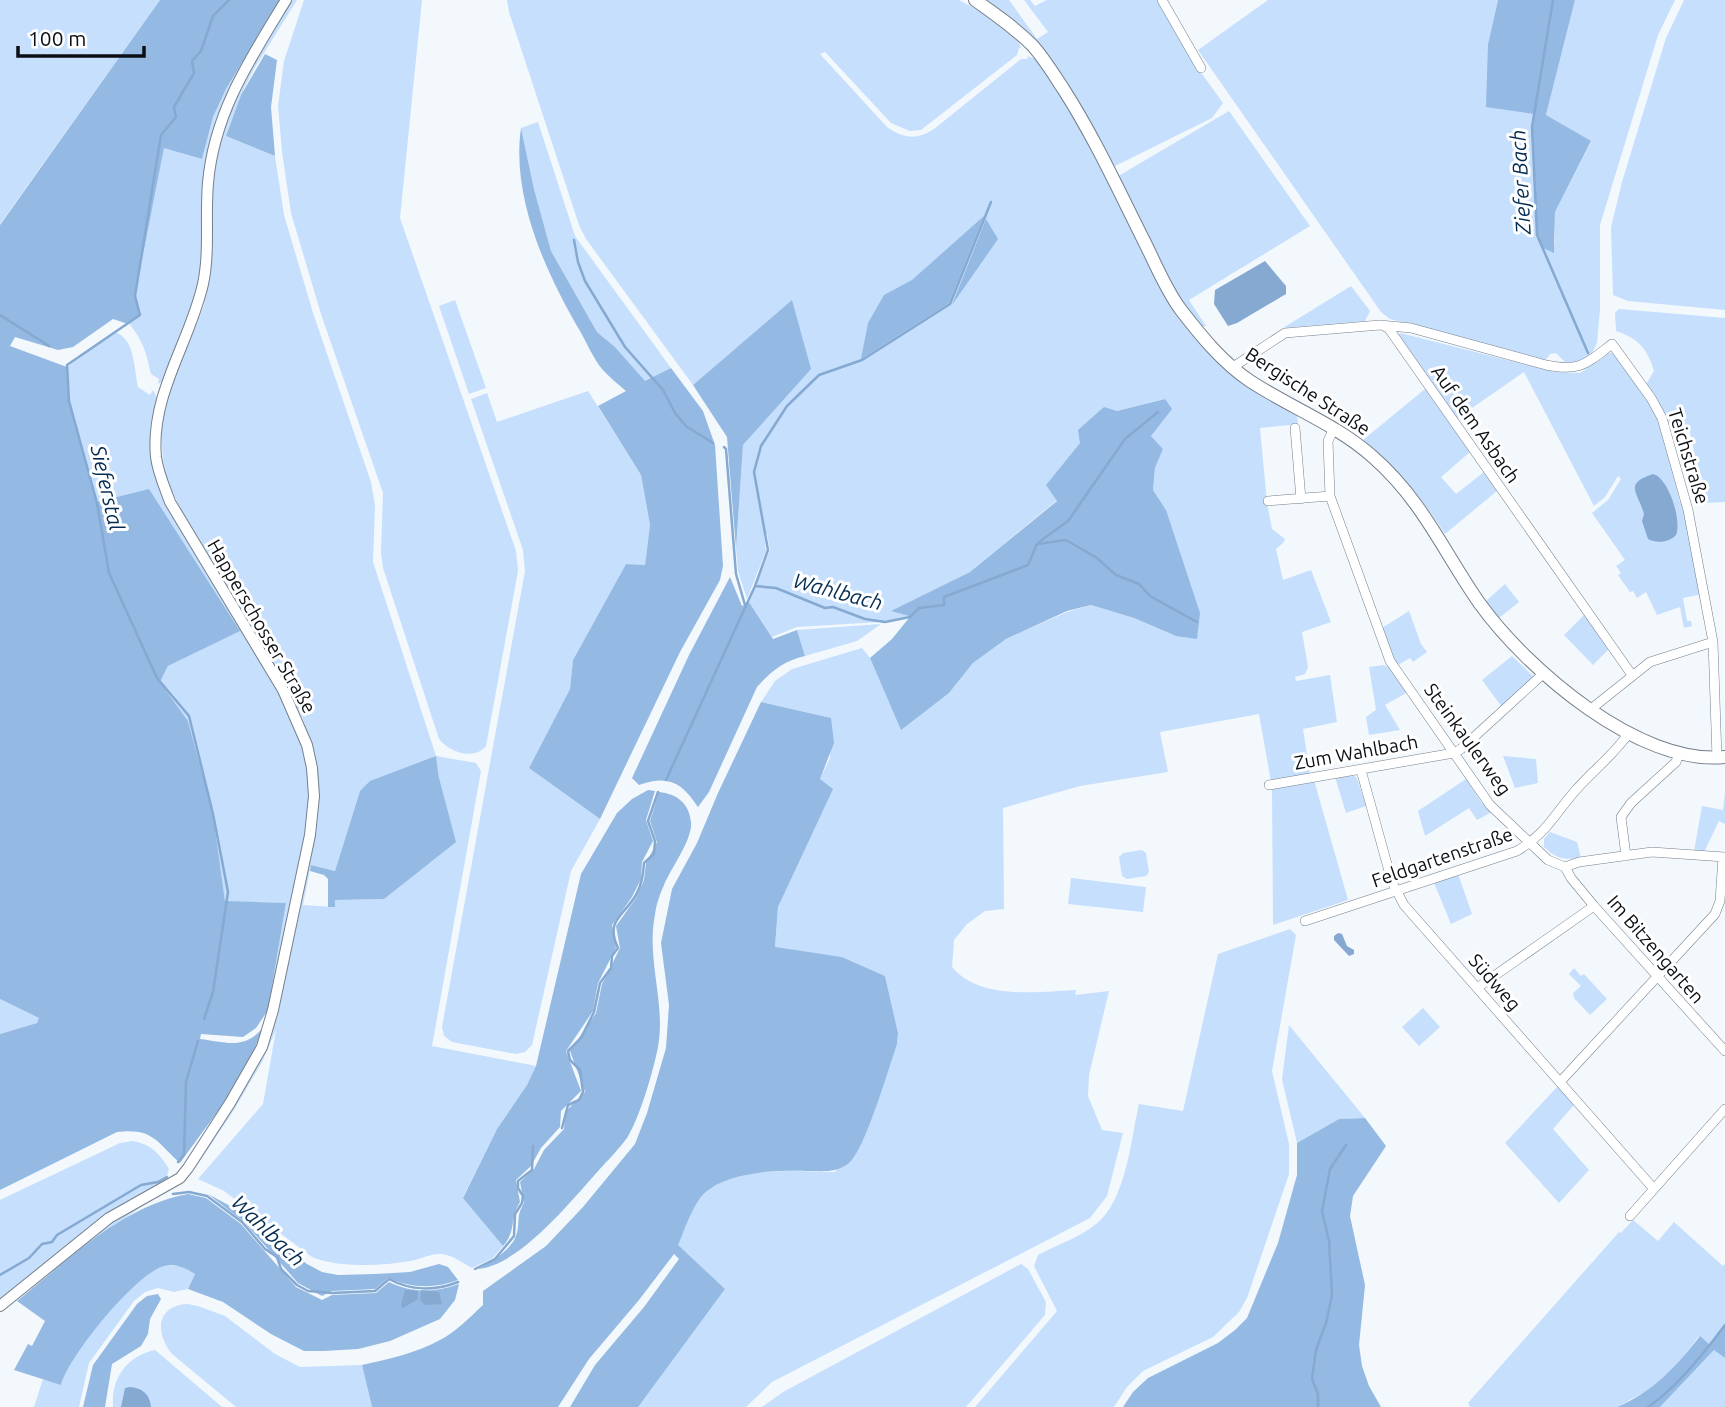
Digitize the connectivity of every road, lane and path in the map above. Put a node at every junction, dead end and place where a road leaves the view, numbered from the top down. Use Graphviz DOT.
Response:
graph roads {
  1 [pos="286,0"];
  2 [pos="975,0"];
  3 [pos="1162,0"];
  4 [pos="1201,68"];
  5 [pos="1384,326"];
  6 [pos="1233,368"];
  7 [pos="1295,428"];
  8 [pos="1334,428"];
  9 [pos="1331,496"];
  10 [pos="1301,499"];
  11 [pos="1268,501"];
  12 [pos="1713,642"];
  13 [pos="1544,673"];
  14 [pos="1632,675"];
  15 [pos="1591,709"];
  16 [pos="1628,734"];
  17 [pos="1454,753"];
  18 [pos="1679,754"];
  19 [pos="1721,757"];
  20 [pos="1361,770"];
  21 [pos="1269,785"];
  22 [pos="1530,844"];
  23 [pos="1626,856"];
  24 [pos="1724,857"];
  25 [pos="1565,867"];
  26 [pos="1396,891"];
  27 [pos="1594,906"];
  28 [pos="1304,921"];
  29 [pos="1657,977"];
  30 [pos="1477,988"];
  31 [pos="1725,1051"];
  32 [pos="1560,1082"];
  33 [pos="1725,1110"];
  34 [pos="1654,1189"];
  35 [pos="1630,1216"];
  36 [pos="0,1307"];
  1 -- 36 [label="street, Happerschosser Straße"];
  2 -- 6 [label="main road, Bergische Straße"];
  3 -- 4 [label="street"];
  5 -- 6 [label="street"];
  5 -- 12 [label="street, Teichstraße"];
  5 -- 14 [label="street, Auf dem Asbach"];
  6 -- 8 [label="main road, Bergische Straße"];
  7 -- 10 [label="street"];
  8 -- 9 [label="street, Steinkaulerweg"];
  8 -- 13 [label="main road, Bergische Straße"];
  9 -- 10 [label="street"];
  9 -- 17 [label="street, Steinkaulerweg"];
  10 -- 11 [label="street"];
  12 -- 14 [label="street"];
  12 -- 19 [label="street, Teichstraße"];
  13 -- 15 [label="main road, Bergische Straße"];
  13 -- 17 [label="street, Zum Wahlbach"];
  14 -- 15 [label="street"];
  15 -- 16 [label="main road, Bergische Straße"];
  16 -- 18 [label="main road, Bergische Straße"];
  16 -- 22 [label="street, Feldgartenstraße"];
  17 -- 20 [label="street, Zum Wahlbach"];
  17 -- 22 [label="street, Steinkaulerweg"];
  18 -- 19 [label="main road, Bergische Straße"];
  18 -- 23 [label="street"];
  20 -- 21 [label="street, Zum Wahlbach"];
  20 -- 26 [label="street, Südweg"];
  22 -- 25 [label="street, Steinkaulerweg"];
  22 -- 26 [label="street, Feldgartenstraße"];
  23 -- 24 [label="street"];
  23 -- 25 [label="street"];
  24 -- 29 [label="street"];
  25 -- 27 [label="street, Im Bitzengarten"];
  26 -- 28 [label="street, Feldgartenstraße"];
  26 -- 30 [label="street, Südweg"];
  27 -- 29 [label="street, Im Bitzengarten"];
  27 -- 30 [label="street"];
  29 -- 31 [label="street, Im Bitzengarten"];
  29 -- 32 [label="street"];
  30 -- 32 [label="street, Südweg"];
  32 -- 34 [label="street, Südweg"];
  33 -- 34 [label="street"];
  34 -- 35 [label="street"];
}
